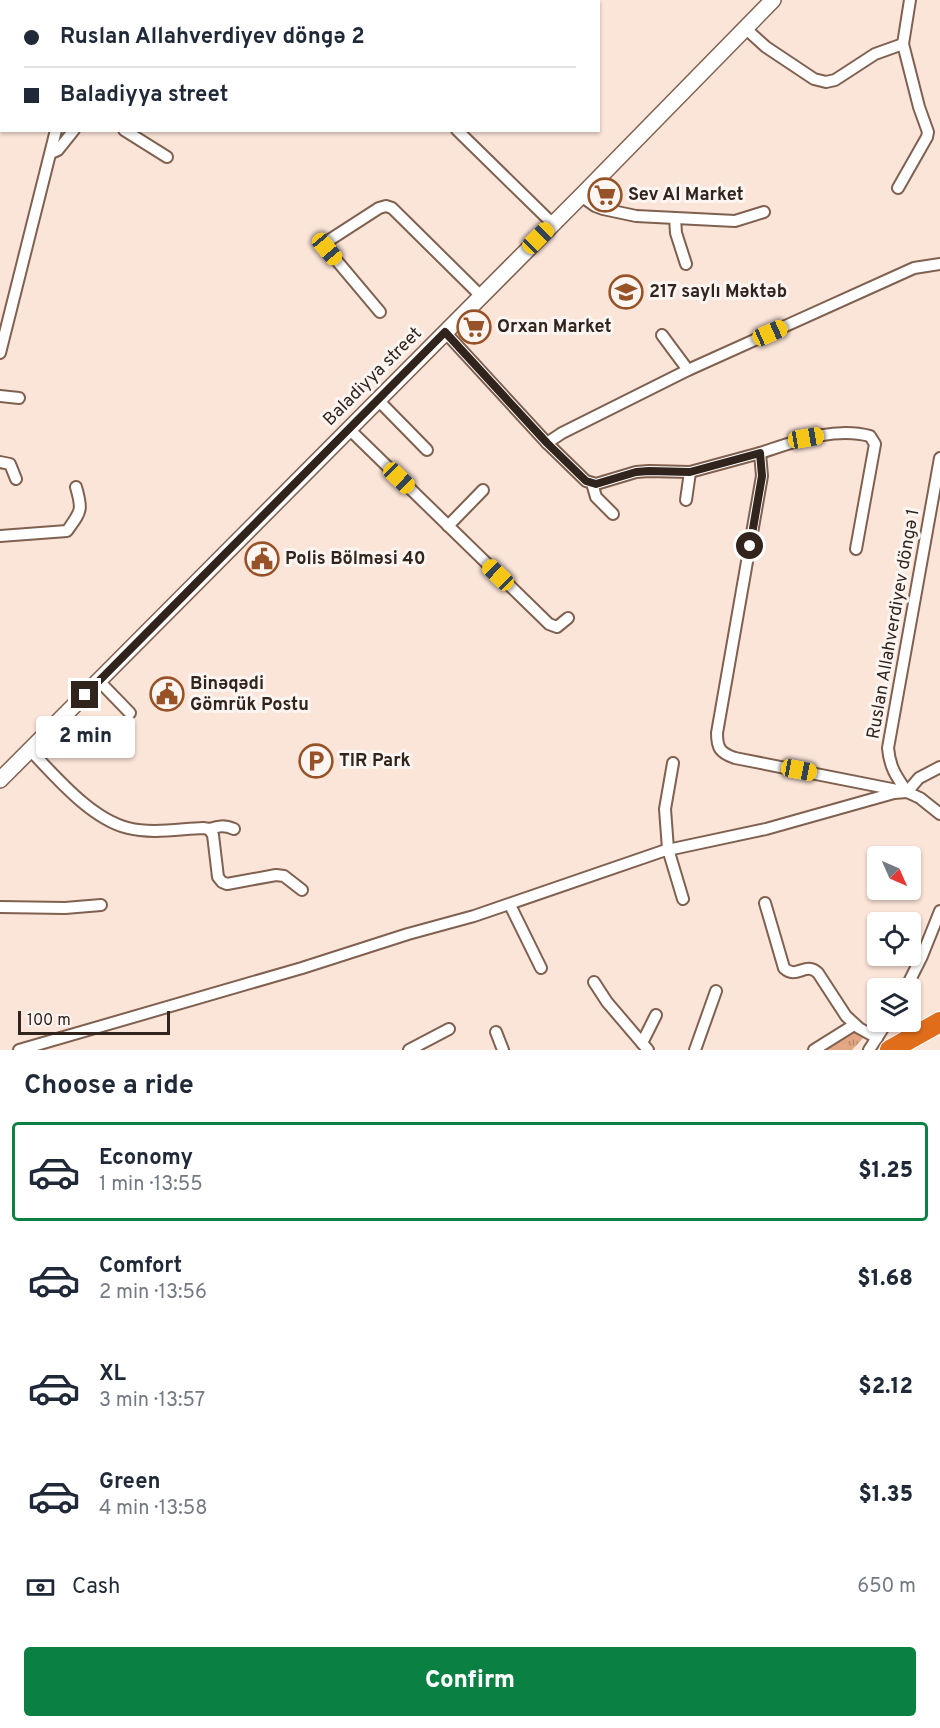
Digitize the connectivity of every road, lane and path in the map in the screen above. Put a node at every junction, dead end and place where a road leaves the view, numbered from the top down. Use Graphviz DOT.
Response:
graph roads {
  1 [pos="772,0"];
  2 [pos="910,0"];
  3 [pos="745,28"];
  4 [pos="903,44"];
  5 [pos="56,132"];
  6 [pos="72,132"];
  7 [pos="127,132"];
  8 [pos="459,132"];
  9 [pos="51,153"];
  10 [pos="167,157"];
  11 [pos="898,188"];
  12 [pos="581,196"];
  13 [pos="764,212"];
  14 [pos="675,218"];
  15 [pos="553,224"];
  16 [pos="686,264"];
  17 [pos="940,264"];
  18 [pos="481,296"];
  19 [pos="380,312"];
  20 [pos="445,332"];
  21 [pos="662,334"];
  22 [pos="0,353"];
  23 [pos="688,370"];
  24 [pos="0,396"];
  25 [pos="19,398"];
  26 [pos="378,400"];
  27 [pos="349,429"];
  28 [pos="547,443"];
  29 [pos="427,450"];
  30 [pos="760,453"];
  31 [pos="940,458"];
  32 [pos="0,462"];
  33 [pos="690,472"];
  34 [pos="16,479"];
  35 [pos="592,483"];
  36 [pos="76,487"];
  37 [pos="483,490"];
  38 [pos="686,500"];
  39 [pos="613,514"];
  40 [pos="448,526"];
  41 [pos="0,536"];
  42 [pos="856,549"];
  43 [pos="568,618"];
  44 [pos="99,681"];
  45 [pos="130,713"];
  46 [pos="30,750"];
  47 [pos="673,763"];
  48 [pos="940,766"];
  49 [pos="0,780"];
  50 [pos="907,792"];
  51 [pos="940,814"];
  52 [pos="209,829"];
  53 [pos="234,829"];
  54 [pos="668,849"];
  55 [pos="302,890"];
  56 [pos="683,899"];
  57 [pos="765,903"];
  58 [pos="100,905"];
  59 [pos="510,905"];
  60 [pos="0,907"];
  61 [pos="940,911"];
  62 [pos="937,925"];
  63 [pos="542,968"];
  64 [pos="911,978"];
  65 [pos="594,982"];
  66 [pos="716,991"];
  67 [pos="656,1015"];
  68 [pos="940,1022"];
  69 [pos="854,1025"];
  70 [pos="449,1029"];
  71 [pos="496,1032"];
  72 [pos="940,1035"];
  73 [pos="883,1044"];
  74 [pos="645,1046"];
  75 [pos="19,1050"];
  76 [pos="409,1050"];
  77 [pos="503,1050"];
  78 [pos="695,1050"];
  79 [pos="814,1050"];
  80 [pos="868,1050"];
  81 [pos="914,1050"];
  1 -- 3 [label="street, Baladiyya street"];
  2 -- 4 [label="street"];
  3 -- 4 [label="street"];
  3 -- 12 [label="street, Baladiyya street"];
  4 -- 11 [label="street"];
  5 -- 9 [label="street"];
  6 -- 9 [label="street"];
  7 -- 10 [label="street"];
  8 -- 15 [label="street"];
  9 -- 22 [label="street"];
  12 -- 14 [label="street"];
  12 -- 15 [label="street, Baladiyya street"];
  13 -- 14 [label="street"];
  14 -- 16 [label="street"];
  15 -- 18 [label="street, Baladiyya street"];
  17 -- 23 [label="street"];
  18 -- 19 [label="street"];
  18 -- 20 [label="street, Baladiyya street"];
  20 -- 26 [label="street, Baladiyya street"];
  20 -- 28 [label="street"];
  21 -- 23 [label="street"];
  23 -- 28 [label="street"];
  24 -- 25 [label="street"];
  26 -- 27 [label="street, Baladiyya street"];
  26 -- 29 [label="street"];
  27 -- 40 [label="street"];
  27 -- 44 [label="street, Baladiyya street"];
  28 -- 35 [label="street"];
  30 -- 33 [label="street"];
  30 -- 42 [label="street"];
  30 -- 50 [label="street"];
  31 -- 50 [label="street, Ruslan Allahverdiyev döngə 1"];
  32 -- 34 [label="street"];
  33 -- 35 [label="street"];
  33 -- 38 [label="street"];
  35 -- 39 [label="street"];
  36 -- 41 [label="street"];
  37 -- 40 [label="street"];
  40 -- 43 [label="street"];
  44 -- 45 [label="street"];
  44 -- 46 [label="street, Baladiyya street"];
  46 -- 49 [label="street, Baladiyya street"];
  46 -- 52 [label="street"];
  47 -- 54 [label="street"];
  48 -- 50 [label="street"];
  50 -- 51 [label="street"];
  50 -- 54 [label="street"];
  52 -- 53 [label="street"];
  52 -- 55 [label="street"];
  54 -- 56 [label="street"];
  54 -- 59 [label="street"];
  57 -- 69 [label="street"];
  58 -- 60 [label="street"];
  59 -- 63 [label="street"];
  59 -- 75 [label="street"];
  61 -- 62 [label="street"];
  62 -- 64 [label="street"];
  65 -- 74 [label="street"];
  66 -- 78 [label="street"];
  67 -- 74 [label="street"];
  68 -- 73 [label="highway"];
  69 -- 73 [label="street"];
  69 -- 79 [label="street"];
  70 -- 76 [label="street"];
  71 -- 77 [label="street"];
  72 -- 81 [label="highway"];
  73 -- 80 [label="street"];
}
